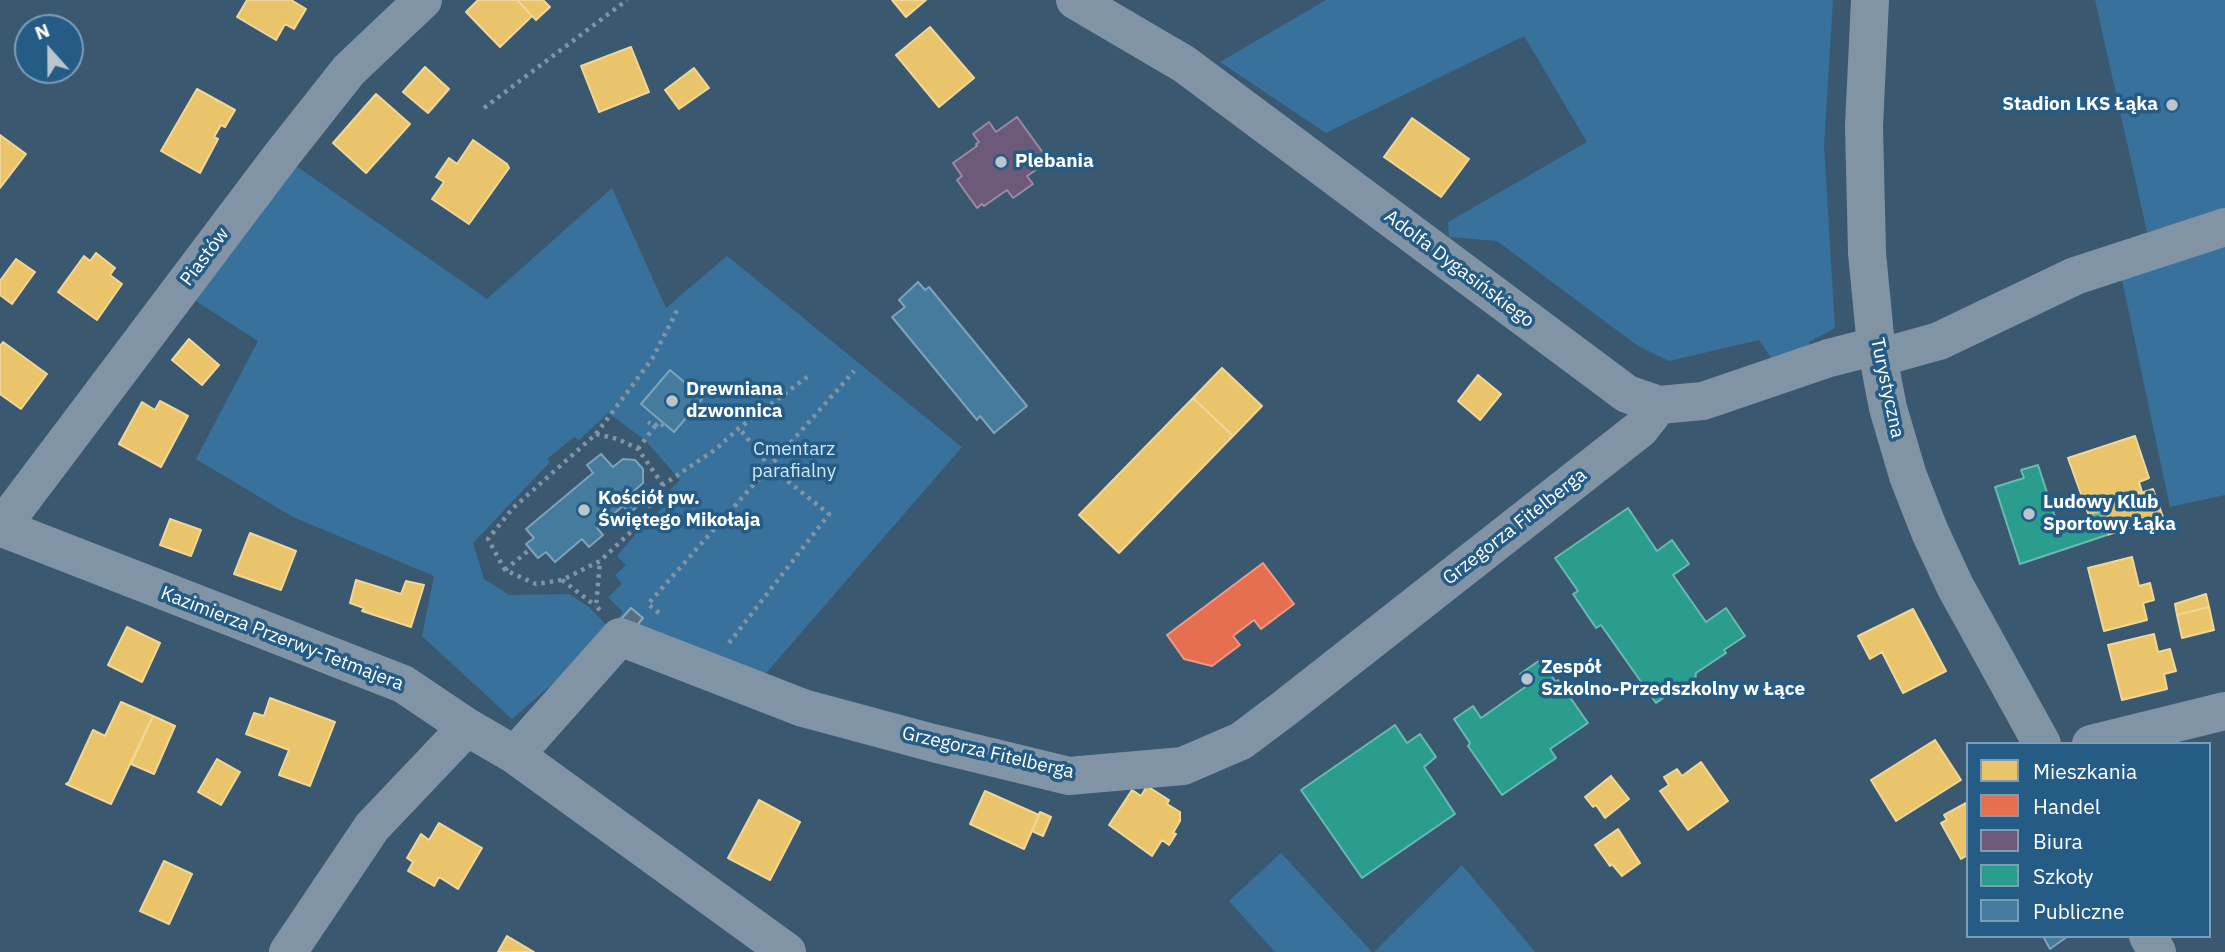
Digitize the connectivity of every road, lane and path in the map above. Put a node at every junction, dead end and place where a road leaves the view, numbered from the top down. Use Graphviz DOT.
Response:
graph roads {
  1 [pos="423,0"];
  2 [pos="627,0"];
  3 [pos="1076,0"];
  4 [pos="1870,0"];
  5 [pos="484,108"];
  6 [pos="2225,226"];
  7 [pos="679,307"];
  8 [pos="1877,352"];
  9 [pos="854,371"];
  10 [pos="811,374"];
  11 [pos="1658,405"];
  12 [pos="648,422"];
  13 [pos="655,426"];
  14 [pos="665,427"];
  15 [pos="739,428"];
  16 [pos="596,434"];
  17 [pos="638,449"];
  18 [pos="770,467"];
  19 [pos="663,485"];
  20 [pos="0,528"];
  21 [pos="529,550"];
  22 [pos="600,561"];
  23 [pos="505,570"];
  24 [pos="562,580"];
  25 [pos="648,604"];
  26 [pos="596,606"];
  27 [pos="620,636"];
  28 [pos="729,644"];
  29 [pos="2225,711"];
  30 [pos="467,727"];
  31 [pos="2041,742"];
  32 [pos="2099,742"];
  33 [pos="516,755"];
  34 [pos="289,952"];
  35 [pos="787,952"];
  1 -- 20 [label="street, Piastów"];
  2 -- 5 [label="path"];
  3 -- 11 [label="street, Adolfa Dygasińskiego"];
  4 -- 8 [label="main road, Turystyczna"];
  6 -- 8 [label="street, Adolfa Dygasińskiego"];
  7 -- 16 [label="path"];
  8 -- 11 [label="street, Adolfa Dygasińskiego"];
  8 -- 31 [label="main road, Turystyczna"];
  9 -- 18 [label="path"];
  10 -- 15 [label="path"];
  11 -- 27 [label="street, Grzegorza Fitelberga"];
  12 -- 13 [label="path"];
  13 -- 14 [label="path"];
  13 -- 17 [label="path"];
  15 -- 18 [label="path"];
  15 -- 19 [label="path"];
  16 -- 17 [label="path"];
  16 -- 23 [label="path"];
  17 -- 19 [label="path"];
  18 -- 25 [label="path"];
  18 -- 28 [label="path"];
  19 -- 22 [label="path"];
  20 -- 30 [label="street, Kazimierza Przerwy-Tetmajera"];
  21 -- 23 [label="path"];
  22 -- 24 [label="path"];
  22 -- 26 [label="path"];
  23 -- 24 [label="path"];
  24 -- 26 [label="path"];
  26 -- 27 [label="path"];
  27 -- 33 [label="street"];
  29 -- 32 [label="street"];
  30 -- 33 [label="street, Kazimierza Przerwy-Tetmajera"];
  30 -- 34 [label="street"];
  33 -- 35 [label="street, Kazimierza Przerwy-Tetmajera"];
}
